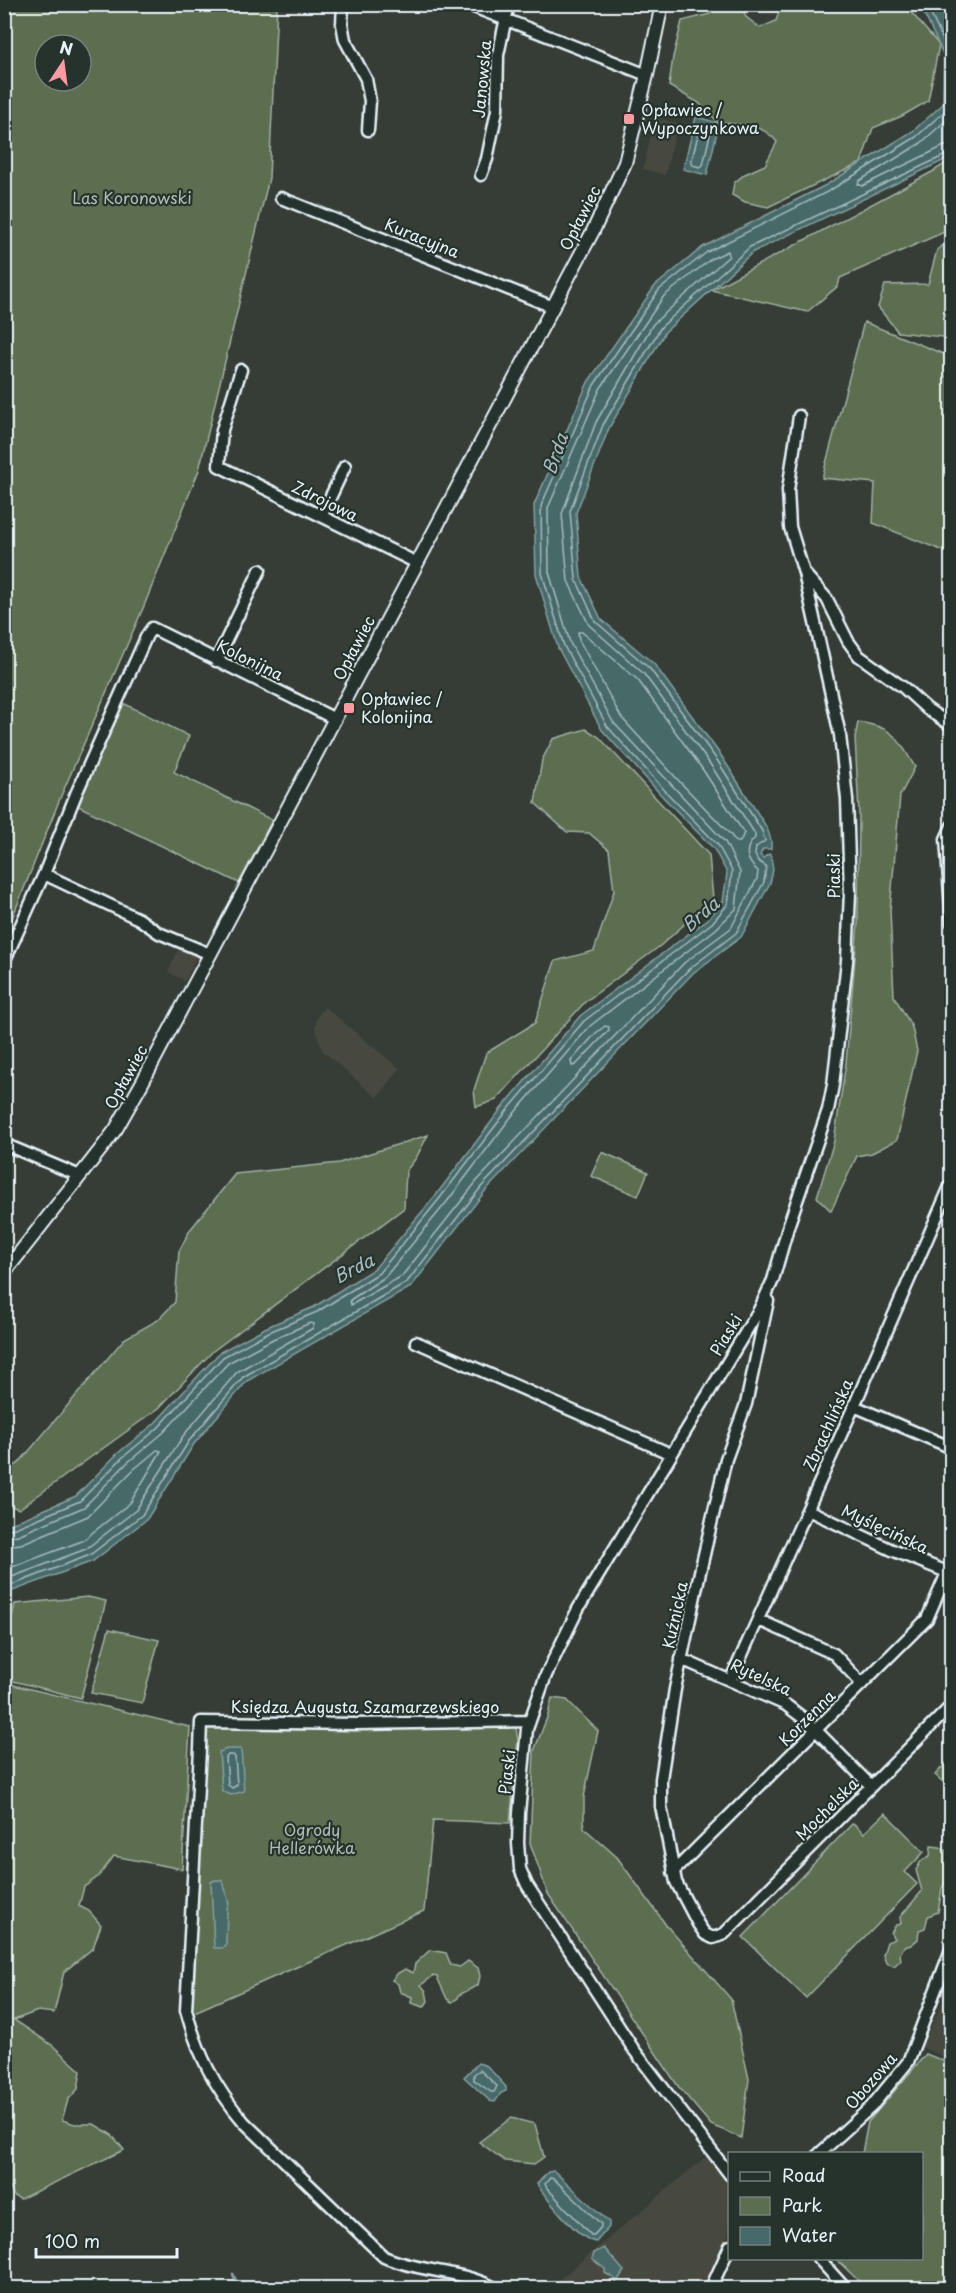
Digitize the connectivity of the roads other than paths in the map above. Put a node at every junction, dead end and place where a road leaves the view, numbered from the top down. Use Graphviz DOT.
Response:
graph roads {
  1 [pos="342,4"];
  2 [pos="466,4"];
  3 [pos="509,4"];
  4 [pos="662,4"];
  5 [pos="505,20"];
  6 [pos="647,75"];
  7 [pos="368,130"];
  8 [pos="481,175"];
  9 [pos="281,198"];
  10 [pos="553,306"];
  11 [pos="241,370"];
  12 [pos="799,416"];
  13 [pos="345,466"];
  14 [pos="322,515"];
  15 [pos="417,563"];
  16 [pos="260,570"];
  17 [pos="804,573"];
  18 [pos="216,661"];
  19 [pos="335,719"];
  20 [pos="951,726"];
  21 [pos="951,826"];
  22 [pos="44,874"];
  23 [pos="951,923"];
  24 [pos="210,954"];
  25 [pos="4,962"];
  26 [pos="4,1144"];
  27 [pos="80,1176"];
  28 [pos="951,1182"];
  29 [pos="946,1208"];
  30 [pos="4,1273"];
  31 [pos="773,1280"];
  32 [pos="416,1341"];
  33 [pos="854,1406"];
  34 [pos="951,1448"];
  35 [pos="672,1454"];
  36 [pos="808,1510"];
  37 [pos="949,1574"];
  38 [pos="759,1620"];
  39 [pos="681,1659"];
  40 [pos="731,1679"];
  41 [pos="862,1684"];
  42 [pos="951,1705"];
  43 [pos="529,1721"];
  44 [pos="816,1730"];
  45 [pos="871,1786"];
  46 [pos="673,1872"];
  47 [pos="724,1934"];
  48 [pos="951,1947"];
  49 [pos="821,2152"];
  50 [pos="728,2174"];
  51 [pos="728,2248"];
  52 [pos="819,2260"];
  53 [pos="495,2289"];
  54 [pos="711,2289"];
  55 [pos="845,2289"];
  1 -- 7 [label="street"];
  2 -- 5 [label="street"];
  3 -- 5 [label="street, Janowska"];
  4 -- 6 [label="street, Opławiec"];
  5 -- 6 [label="street"];
  5 -- 8 [label="street, Janowska"];
  6 -- 10 [label="street, Opławiec"];
  9 -- 10 [label="street, Kuracyjna"];
  10 -- 15 [label="street, Opławiec"];
  11 -- 14 [label="street, Zdrojowa"];
  12 -- 17 [label="street, Piaski"];
  13 -- 14 [label="street"];
  14 -- 15 [label="street, Zdrojowa"];
  15 -- 19 [label="street, Opławiec"];
  16 -- 18 [label="street"];
  17 -- 20 [label="street"];
  17 -- 31 [label="street, Piaski"];
  18 -- 19 [label="street, Kolonijna"];
  18 -- 22 [label="street, Kolonijna"];
  19 -- 24 [label="street, Opławiec"];
  21 -- 23 [label="street"];
  22 -- 24 [label="street"];
  22 -- 25 [label="street"];
  24 -- 27 [label="street, Opławiec"];
  26 -- 27 [label="street"];
  27 -- 30 [label="street, Opławiec"];
  28 -- 29 [label="street, Zbrachlińska"];
  29 -- 33 [label="street, Zbrachlińska"];
  31 -- 35 [label="street, Piaski"];
  31 -- 39 [label="street, Kuźnicka"];
  32 -- 35 [label="street"];
  33 -- 34 [label="street"];
  33 -- 36 [label="street, Zbrachlińska"];
  35 -- 43 [label="street, Piaski"];
  36 -- 37 [label="street, Myślęcińska"];
  36 -- 38 [label="street, Zbrachlińska"];
  37 -- 41 [label="street, Korzenna"];
  38 -- 40 [label="street, Zbrachlińska"];
  38 -- 41 [label="street"];
  39 -- 40 [label="street, Rytelska"];
  39 -- 46 [label="street, Kuźnicka"];
  40 -- 44 [label="street, Rytelska"];
  41 -- 44 [label="street, Korzenna"];
  42 -- 45 [label="street, Mochelska"];
  43 -- 50 [label="street, Piaski"];
  43 -- 53 [label="street, Księdza Augusta Szamarzewskiego"];
  44 -- 45 [label="street, Rytelska"];
  44 -- 46 [label="street, Korzenna"];
  45 -- 47 [label="street, Mochelska"];
  46 -- 47 [label="street, Kuźnicka"];
  48 -- 49 [label="street, Obozowa"];
  51 -- 54 [label="street"];
  52 -- 55 [label="street"];
}
